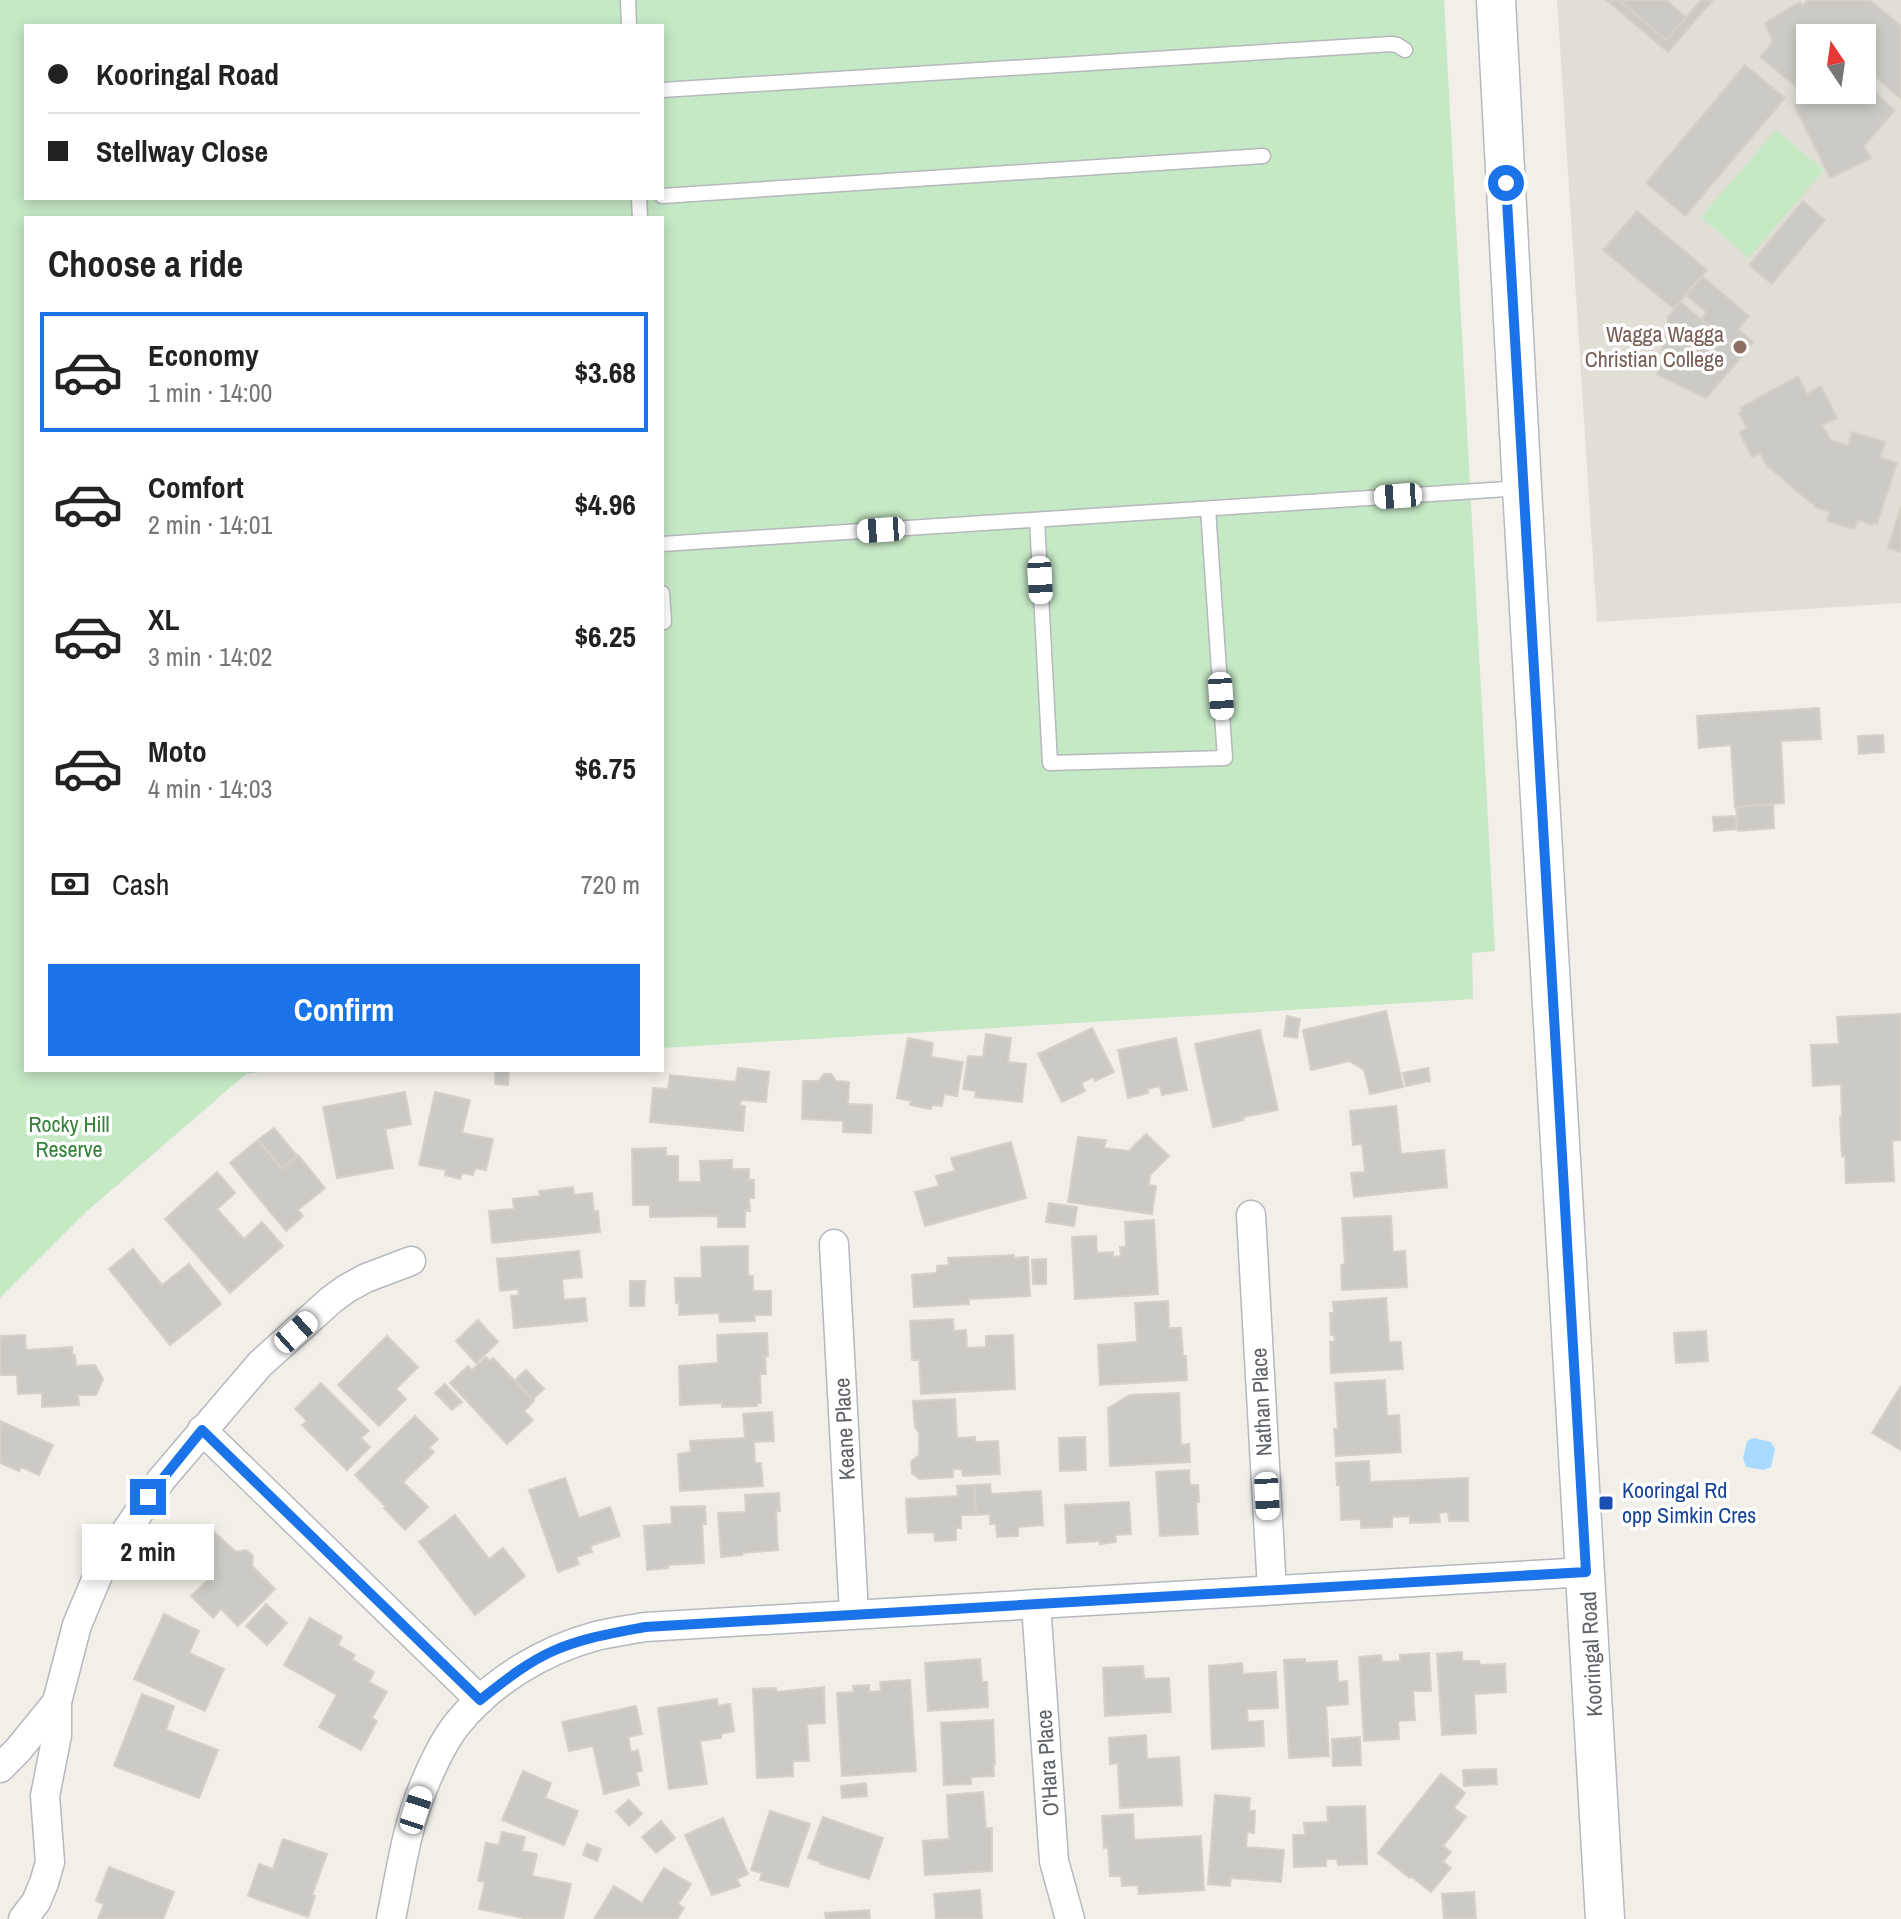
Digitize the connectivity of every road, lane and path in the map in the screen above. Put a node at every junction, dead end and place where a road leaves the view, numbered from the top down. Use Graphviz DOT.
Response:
graph roads {
  1 [pos="628,0"];
  2 [pos="1496,0"];
  3 [pos="629,24"];
  4 [pos="1405,50"];
  5 [pos="664,90"];
  6 [pos="1263,156"];
  7 [pos="664,196"];
  8 [pos="1522,488"];
  9 [pos="1208,509"];
  10 [pos="1037,520"];
  11 [pos="664,544"];
  12 [pos="1251,1215"];
  13 [pos="834,1244"];
  14 [pos="411,1261"];
  15 [pos="202,1430"];
  16 [pos="1586,1572"];
  17 [pos="1272,1590"];
  18 [pos="1036,1604"];
  19 [pos="854,1614"];
  20 [pos="480,1700"];
  21 [pos="57,1702"];
  22 [pos="0,1768"];
  23 [pos="23,1919"];
  24 [pos="391,1919"];
  25 [pos="1070,1919"];
  26 [pos="1605,1919"];
  1 -- 3 [label="lane"];
  2 -- 8 [label="main road, Kooringal Road"];
  4 -- 5 [label="lane"];
  6 -- 7 [label="lane"];
  8 -- 9 [label="lane"];
  8 -- 16 [label="main road, Kooringal Road"];
  9 -- 10 [label="lane"];
  9 -- 10 [label="lane"];
  10 -- 11 [label="lane"];
  12 -- 17 [label="street, Nathan Place"];
  13 -- 19 [label="street, Keane Place"];
  14 -- 15 [label="street"];
  15 -- 20 [label="street"];
  15 -- 21 [label="street"];
  16 -- 17 [label="street"];
  16 -- 26 [label="main road, Kooringal Road"];
  17 -- 18 [label="street"];
  18 -- 19 [label="street"];
  18 -- 25 [label="street, O'Hara Place"];
  19 -- 20 [label="street"];
  20 -- 24 [label="street"];
  21 -- 22 [label="street"];
  21 -- 23 [label="street"];
}
